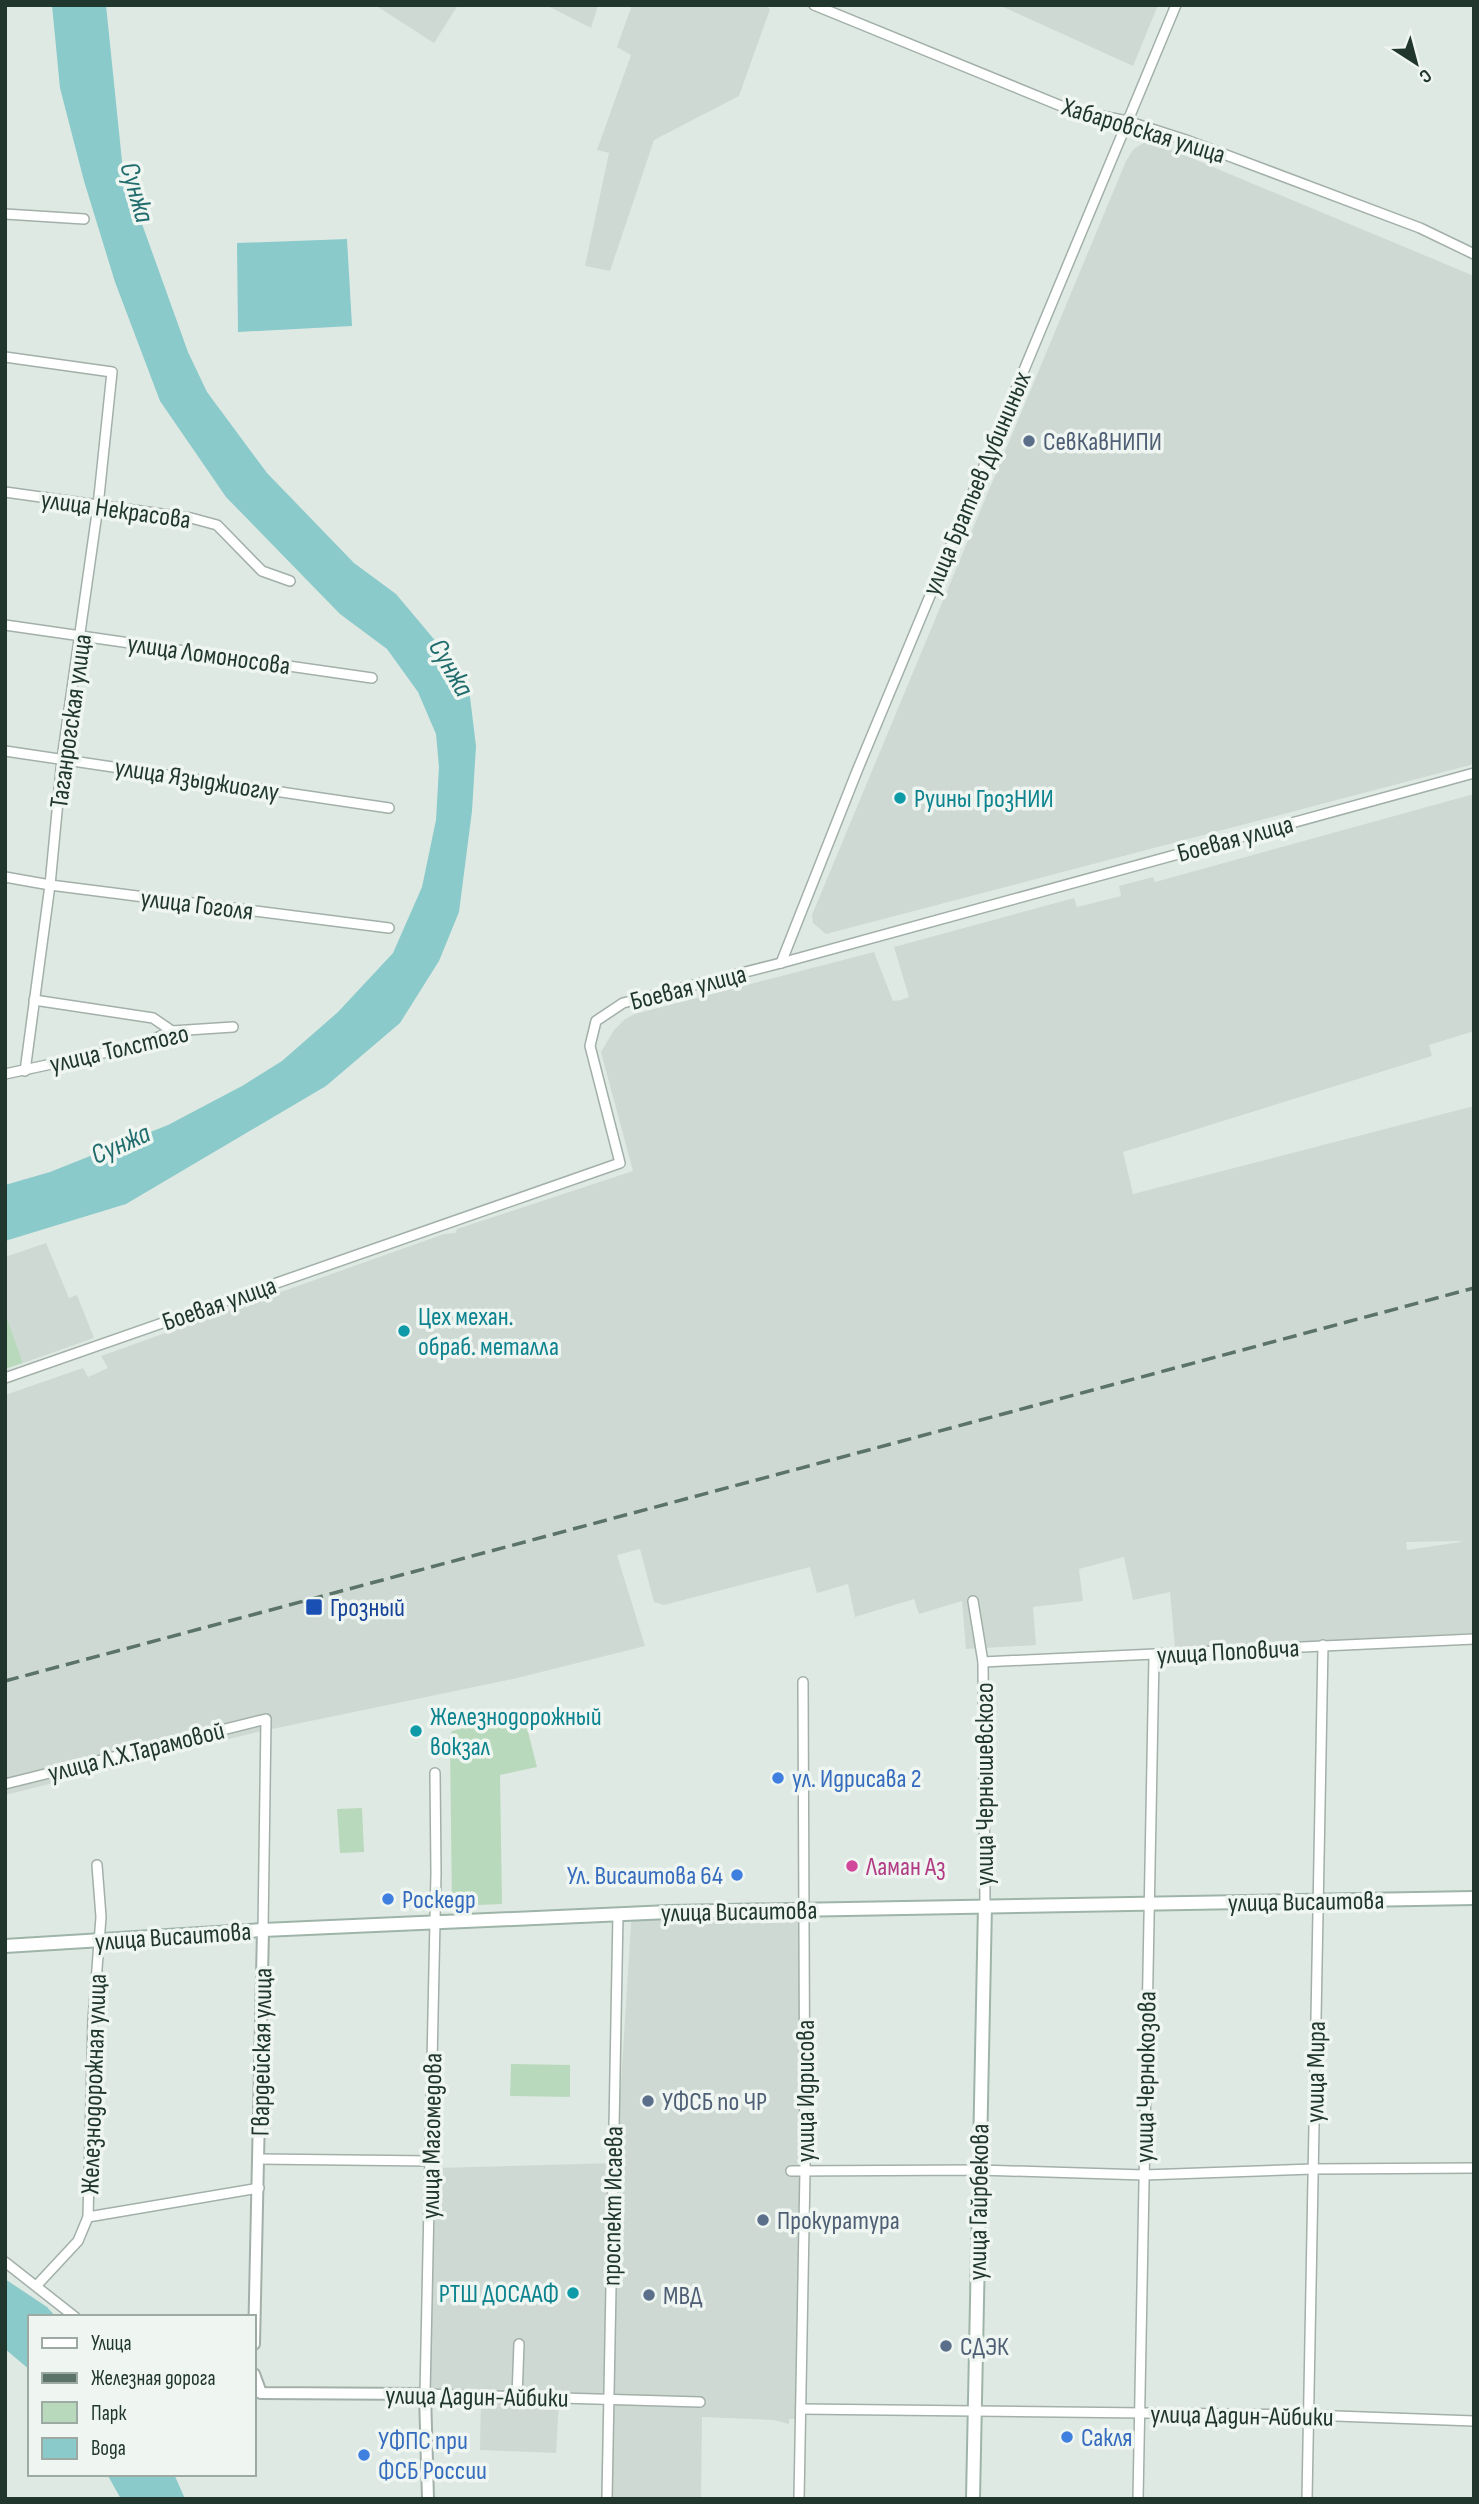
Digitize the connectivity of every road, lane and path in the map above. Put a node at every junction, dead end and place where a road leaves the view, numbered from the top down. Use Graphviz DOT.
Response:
graph roads {
  1 [pos="814,5"];
  2 [pos="1176,5"];
  3 [pos="1127,121"];
  4 [pos="5,214"];
  5 [pos="84,219"];
  6 [pos="1474,254"];
  7 [pos="5,357"];
  8 [pos="5,492"];
  9 [pos="98,506"];
  10 [pos="290,581"];
  11 [pos="5,625"];
  12 [pos="81,636"];
  13 [pos="372,678"];
  14 [pos="5,751"];
  15 [pos="62,759"];
  16 [pos="1474,773"];
  17 [pos="389,808"];
  18 [pos="5,877"];
  19 [pos="50,885"];
  20 [pos="389,928"];
  21 [pos="781,963"];
  22 [pos="34,1000"];
  23 [pos="233,1027"];
  24 [pos="172,1031"];
  25 [pos="25,1071"];
  26 [pos="5,1074"];
  27 [pos="5,1378"];
  28 [pos="973,1601"];
  29 [pos="1474,1639"];
  30 [pos="1323,1646"];
  31 [pos="1154,1656"];
  32 [pos="983,1662"];
  33 [pos="803,1682"];
  34 [pos="266,1719"];
  35 [pos="435,1773"];
  36 [pos="5,1784"];
  37 [pos="97,1865"];
  38 [pos="1474,1898"];
  39 [pos="1319,1900"];
  40 [pos="1147,1903"];
  41 [pos="985,1905"];
  42 [pos="804,1910"];
  43 [pos="618,1914"];
  44 [pos="434,1921"];
  45 [pos="263,1930"];
  46 [pos="99,1940"];
  47 [pos="5,1946"];
  48 [pos="259,2159"];
  49 [pos="430,2161"];
  50 [pos="1474,2168"];
  51 [pos="979,2169"];
  52 [pos="1313,2169"];
  53 [pos="791,2171"];
  54 [pos="805,2171"];
  55 [pos="1144,2175"];
  56 [pos="259,2188"];
  57 [pos="88,2217"];
  58 [pos="5,2262"];
  59 [pos="37,2286"];
  60 [pos="73,2315"];
  61 [pos="255,2315"];
  62 [pos="519,2344"];
  63 [pos="257,2393"];
  64 [pos="425,2394"];
  65 [pos="517,2397"];
  66 [pos="609,2399"];
  67 [pos="700,2402"];
  68 [pos="801,2409"];
  69 [pos="973,2410"];
  70 [pos="1138,2414"];
  71 [pos="1308,2415"];
  72 [pos="1474,2421"];
  73 [pos="428,2499"];
  74 [pos="607,2499"];
  75 [pos="799,2499"];
  76 [pos="973,2499"];
  77 [pos="1138,2499"];
  78 [pos="1307,2499"];
  1 -- 3 [label="street, Хабаровская улица"];
  2 -- 3 [label="street, улица Братьев Дубининых"];
  3 -- 6 [label="street, Хабаровская улица"];
  3 -- 21 [label="street, улица Братьев Дубининых"];
  4 -- 5 [label="street"];
  7 -- 9 [label="street, Таганрогская улица"];
  8 -- 9 [label="street, улица Некрасова"];
  9 -- 10 [label="street, улица Некрасова"];
  9 -- 12 [label="street, Таганрогская улица"];
  11 -- 12 [label="street, улица Ломоносова"];
  12 -- 13 [label="street, улица Ломоносова"];
  12 -- 15 [label="street, Таганрогская улица"];
  14 -- 15 [label="street, улица Языджиоглу"];
  15 -- 17 [label="street, улица Языджиоглу"];
  15 -- 19 [label="street, Таганрогская улица"];
  16 -- 21 [label="street, Боевая улица"];
  18 -- 19 [label="street, улица Гоголя"];
  19 -- 20 [label="street, улица Гоголя"];
  19 -- 22 [label="street, Таганрогская улица"];
  21 -- 27 [label="street, Боевая улица"];
  22 -- 24 [label="street"];
  22 -- 25 [label="street, Таганрогская улица"];
  23 -- 24 [label="street, улица Толстого"];
  24 -- 25 [label="street, улица Толстого"];
  25 -- 26 [label="street, улица Толстого"];
  28 -- 32 [label="street, улица Чернышевского"];
  29 -- 30 [label="street, улица Поповича"];
  30 -- 31 [label="street, улица Поповича"];
  30 -- 39 [label="street, улица Мира"];
  31 -- 32 [label="street, улица Поповича"];
  31 -- 40 [label="street, улица Чернокозова"];
  32 -- 41 [label="street, улица Чернышевского"];
  33 -- 42 [label="street, улица Идрисова"];
  34 -- 36 [label="street, улица Л.Х.Тарамовой"];
  34 -- 45 [label="street, Гвардейская улица"];
  35 -- 44 [label="street, улица Магомедова"];
  37 -- 46 [label="street, Железнодорожная улица"];
  38 -- 39 [label="main road, улица Висаитова"];
  39 -- 40 [label="main road, улица Висаитова"];
  39 -- 52 [label="street, улица Мира"];
  40 -- 41 [label="main road, улица Висаитова"];
  40 -- 55 [label="street, улица Чернокозова"];
  41 -- 42 [label="main road, улица Висаитова"];
  41 -- 51 [label="main road, улица Гайрбекова"];
  42 -- 43 [label="main road, улица Висаитова"];
  42 -- 54 [label="street, улица Идрисова"];
  43 -- 44 [label="main road, улица Висаитова"];
  43 -- 66 [label="street, проспект Исаева"];
  44 -- 45 [label="main road, улица Висаитова"];
  44 -- 49 [label="street, улица Магомедова"];
  45 -- 46 [label="main road, улица Висаитова"];
  45 -- 48 [label="street, Гвардейская улица"];
  46 -- 47 [label="main road, улица Висаитова"];
  46 -- 57 [label="street, Железнодорожная улица"];
  48 -- 49 [label="street"];
  48 -- 56 [label="street, Гвардейская улица"];
  49 -- 64 [label="street, улица Магомедова"];
  50 -- 52 [label="street"];
  51 -- 54 [label="street"];
  51 -- 55 [label="street"];
  51 -- 69 [label="main road, улица Гайрбекова"];
  52 -- 55 [label="street"];
  52 -- 71 [label="street, улица Мира"];
  53 -- 54 [label="street"];
  54 -- 68 [label="street, улица Идрисова"];
  55 -- 70 [label="street, улица Чернокозова"];
  56 -- 57 [label="street"];
  56 -- 61 [label="street, Гвардейская улица"];
  57 -- 59 [label="street, Железнодорожная улица"];
  58 -- 59 [label="street"];
  59 -- 60 [label="street"];
  62 -- 65 [label="street"];
  63 -- 64 [label="street, улица Дадин-Айбики"];
  64 -- 65 [label="street, улица Дадин-Айбики"];
  64 -- 73 [label="street, улица Магомедова"];
  65 -- 66 [label="street, улица Дадин-Айбики"];
  66 -- 67 [label="street, улица Дадин-Айбики"];
  66 -- 74 [label="street, проспект Исаева"];
  68 -- 69 [label="street, улица Дадин-Айбики"];
  68 -- 75 [label="street, улица Идрисова"];
  69 -- 70 [label="street, улица Дадин-Айбики"];
  69 -- 76 [label="main road, улица Гайрбекова"];
  70 -- 71 [label="street, улица Дадин-Айбики"];
  70 -- 77 [label="street, улица Чернокозова"];
  71 -- 72 [label="street, улица Дадин-Айбики"];
  71 -- 78 [label="street, улица Мира"];
}
